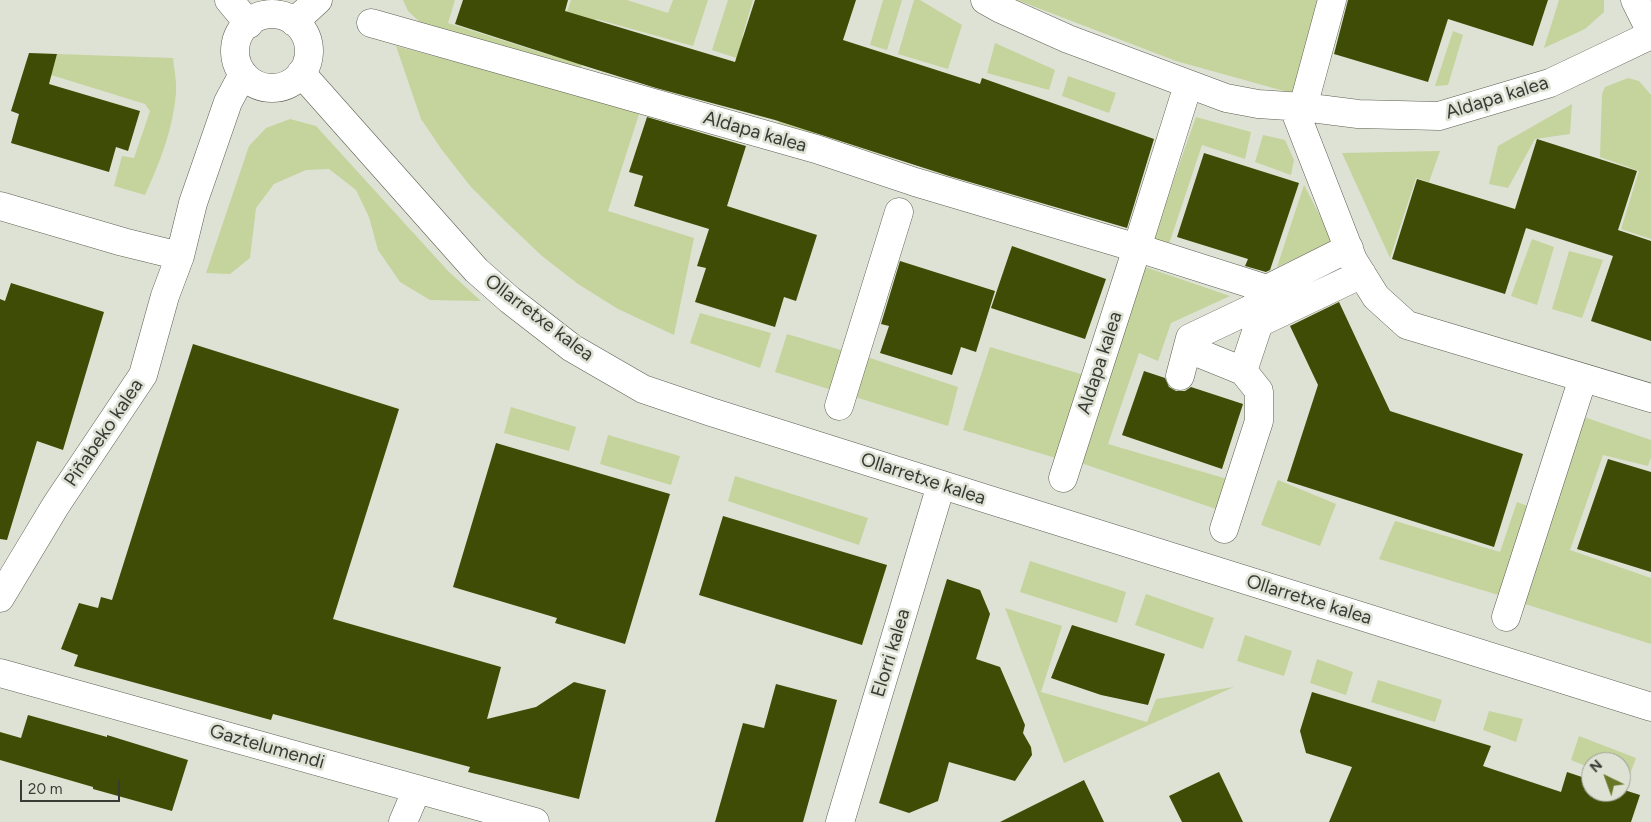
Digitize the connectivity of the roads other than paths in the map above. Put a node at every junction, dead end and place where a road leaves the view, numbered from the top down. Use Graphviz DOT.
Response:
graph roads {
  1 [pos="229,0"];
  2 [pos="318,0"];
  3 [pos="985,0"];
  4 [pos="1332,0"];
  5 [pos="1635,0"];
  6 [pos="294,22"];
  7 [pos="371,22"];
  8 [pos="249,24"];
  9 [pos="1651,33"];
  10 [pos="301,73"];
  11 [pos="243,74"];
  12 [pos="1188,85"];
  13 [pos="1298,107"];
  14 [pos="0,206"];
  15 [pos="899,212"];
  16 [pos="1138,248"];
  17 [pos="180,256"];
  18 [pos="1355,261"];
  19 [pos="1201,354"];
  20 [pos="1243,371"];
  21 [pos="1180,376"];
  22 [pos="1583,378"];
  23 [pos="1651,398"];
  24 [pos="839,406"];
  25 [pos="1063,478"];
  26 [pos="941,485"];
  27 [pos="1224,529"];
  28 [pos="0,598"];
  29 [pos="1506,617"];
  30 [pos="0,673"];
  31 [pos="1651,707"];
  32 [pos="417,789"];
  33 [pos="403,822"];
  34 [pos="535,822"];
  35 [pos="840,822"];
  1 -- 8 [label="street"];
  2 -- 6 [label="street"];
  3 -- 12 [label="street, Aldapa kalea"];
  4 -- 13 [label="street"];
  5 -- 9 [label="street, Aldapa kalea"];
  6 -- 8 [label="street"];
  6 -- 10 [label="street"];
  7 -- 16 [label="street, Aldapa kalea"];
  8 -- 11 [label="street"];
  9 -- 13 [label="street, Aldapa kalea"];
  10 -- 11 [label="street"];
  10 -- 26 [label="street, Ollarretxe kalea"];
  11 -- 17 [label="street, Piñabeko kalea"];
  12 -- 13 [label="street, Aldapa kalea"];
  12 -- 16 [label="street, Aldapa kalea"];
  13 -- 18 [label="street"];
  14 -- 17 [label="street"];
  15 -- 24 [label="street"];
  16 -- 18 [label="street, Aldapa kalea"];
  16 -- 25 [label="street, Aldapa kalea"];
  17 -- 28 [label="street, Piñabeko kalea"];
  18 -- 20 [label="street"];
  18 -- 21 [label="street"];
  18 -- 22 [label="street"];
  19 -- 20 [label="street"];
  20 -- 27 [label="street"];
  22 -- 23 [label="street"];
  22 -- 29 [label="street"];
  26 -- 31 [label="street, Ollarretxe kalea"];
  26 -- 35 [label="street, Elorri kalea"];
  30 -- 32 [label="street, Gaztelumendi"];
  32 -- 33 [label="street"];
  32 -- 34 [label="street, Gaztelumendi"];
}
